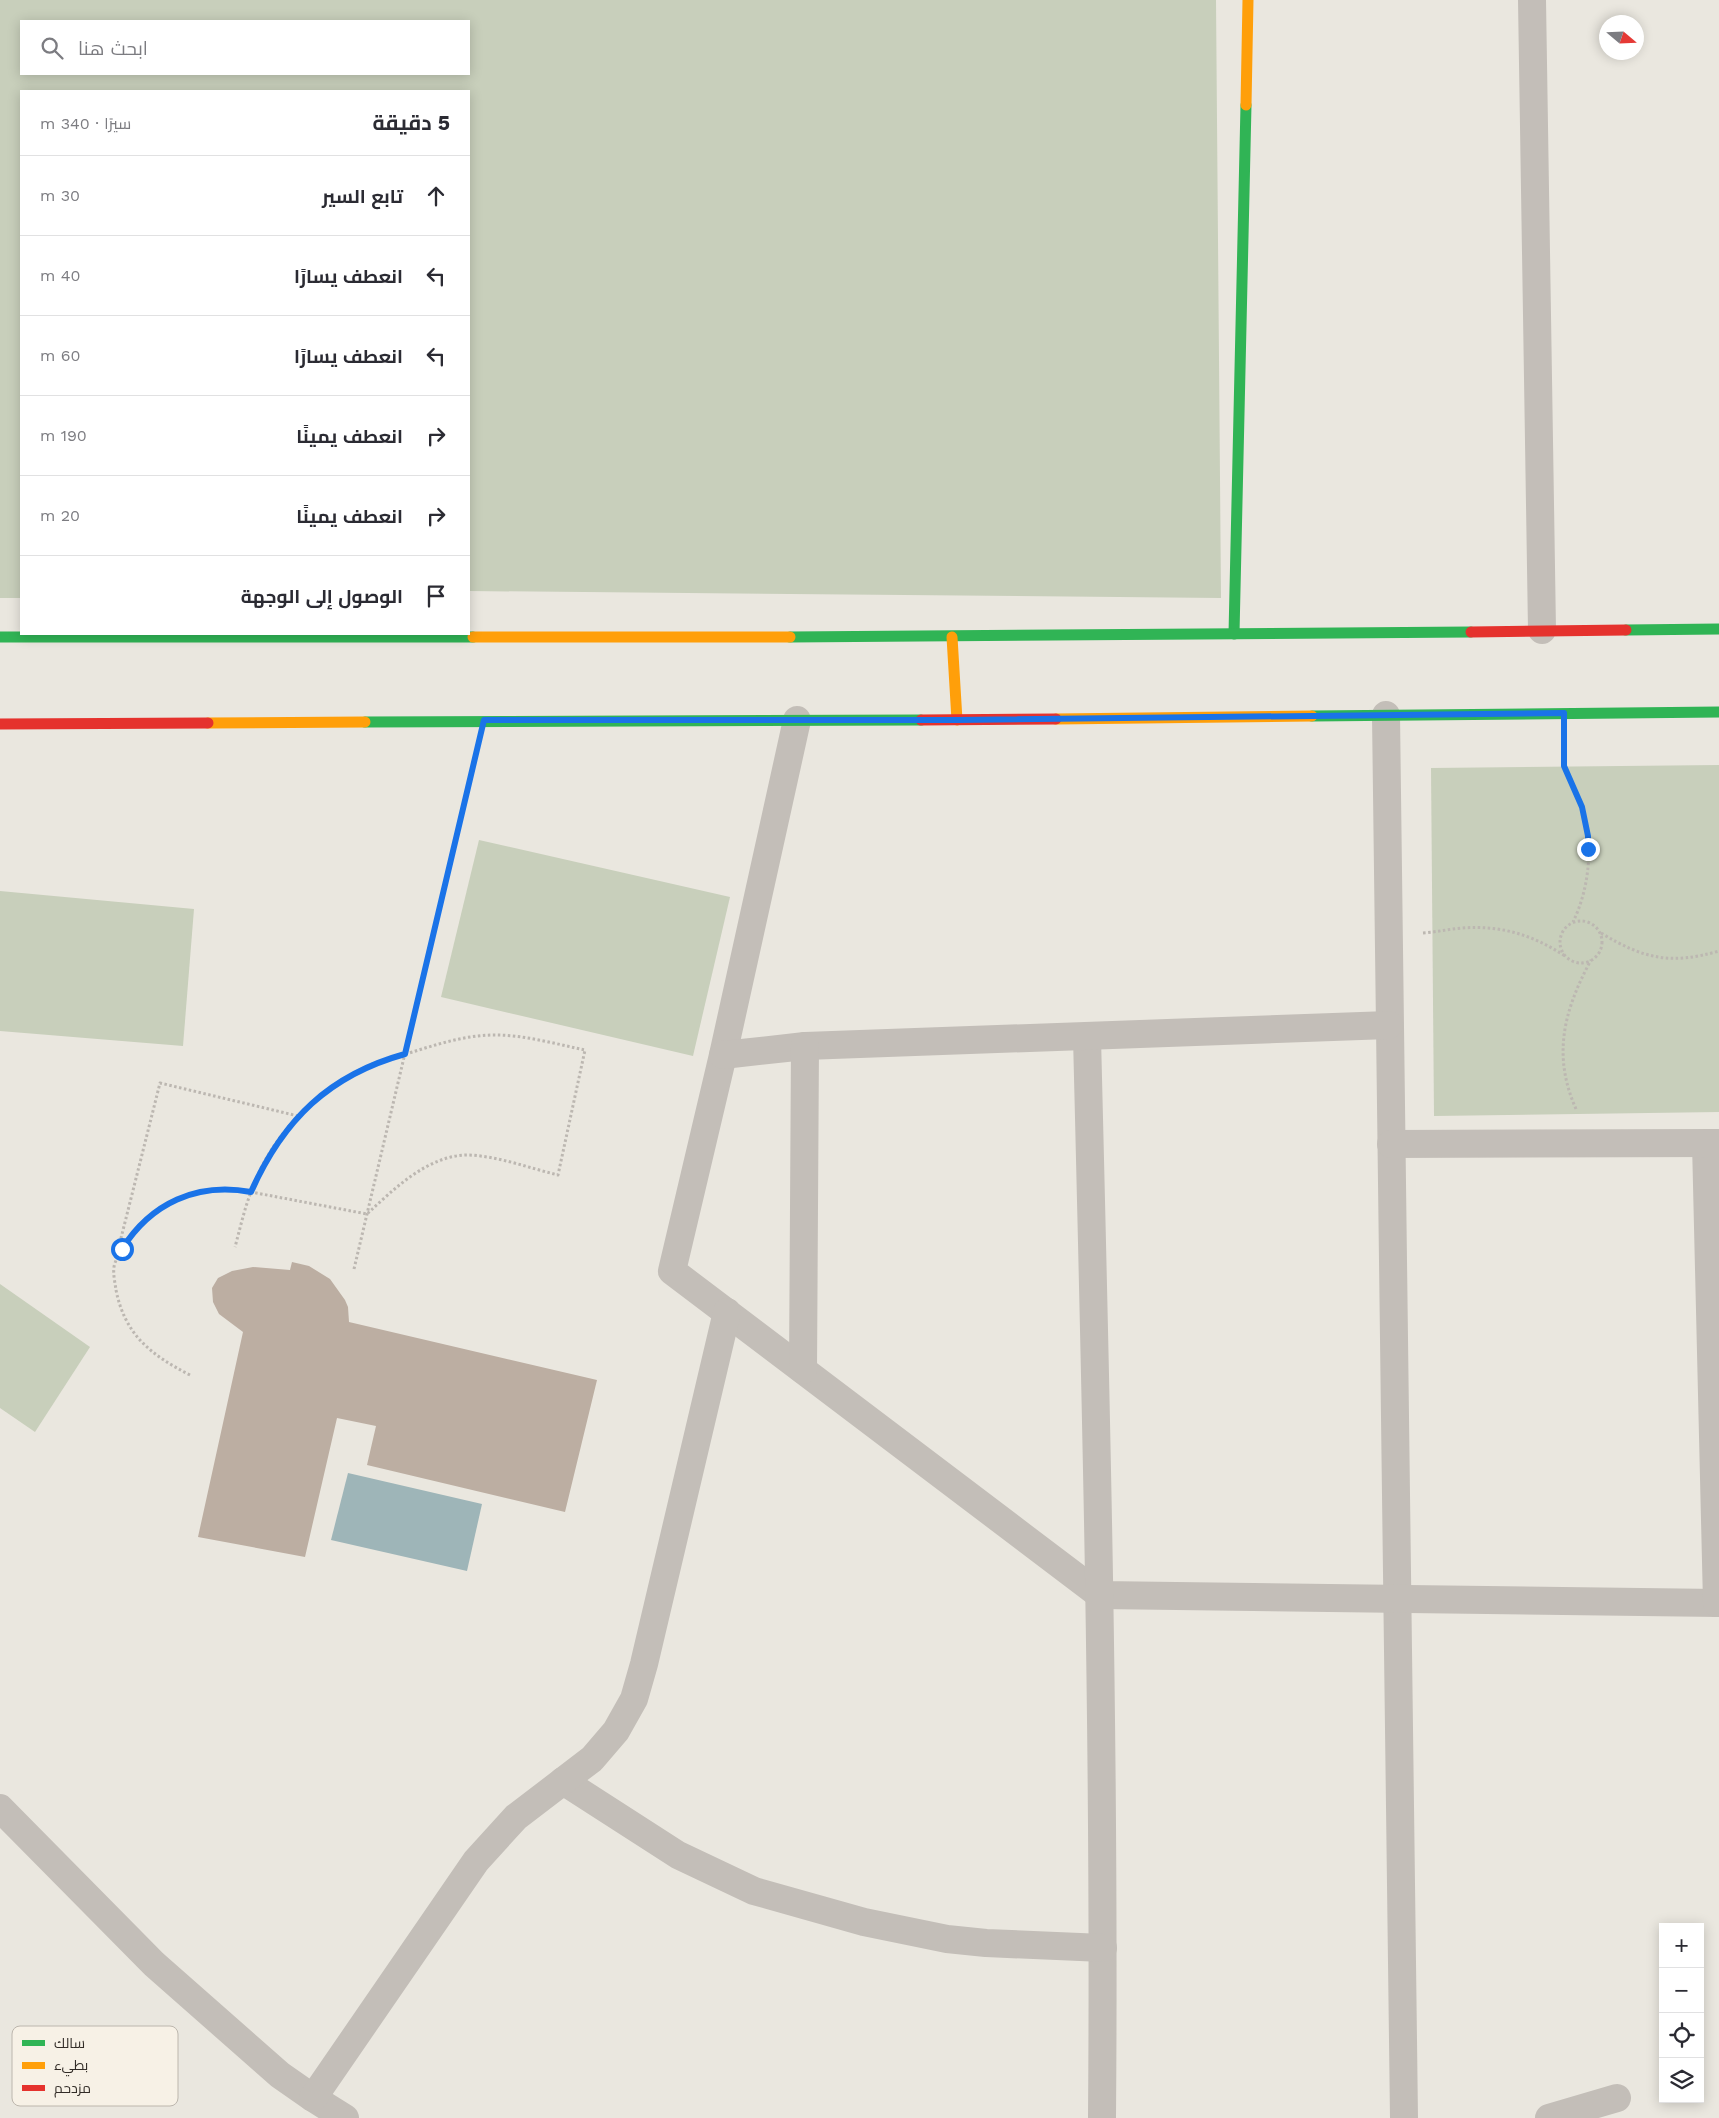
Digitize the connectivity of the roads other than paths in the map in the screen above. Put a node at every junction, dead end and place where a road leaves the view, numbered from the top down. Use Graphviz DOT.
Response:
graph roads {
  1 [pos="1248,0"];
  2 [pos="1532,0"];
  3 [pos="1719,629"];
  4 [pos="1542,630"];
  5 [pos="1234,634"];
  6 [pos="0,637"];
  7 [pos="952,637"];
  8 [pos="1719,712"];
  9 [pos="1386,715"];
  10 [pos="797,720"];
  11 [pos="957,720"];
  12 [pos="0,724"];
  13 [pos="1389,1025"];
  14 [pos="1087,1037"];
  15 [pos="805,1046"];
  16 [pos="724,1055"];
  17 [pos="1713,1143"];
  18 [pos="1391,1144"];
  19 [pos="727,1312"];
  20 [pos="804,1370"];
  21 [pos="1100,1595"];
  22 [pos="1397,1599"];
  23 [pos="1718,1603"];
  24 [pos="563,1781"];
  25 [pos="0,1808"];
  26 [pos="1103,1948"];
  27 [pos="312,2098"];
  28 [pos="1617,2098"];
  29 [pos="345,2118"];
  30 [pos="1102,2118"];
  31 [pos="1404,2118"];
  32 [pos="1549,2118"];
  1 -- 5 [label="street"];
  2 -- 4 [label="street"];
  3 -- 4 [label="street"];
  4 -- 5 [label="street"];
  5 -- 7 [label="street"];
  6 -- 7 [label="street"];
  7 -- 11 [label="street"];
  8 -- 9 [label="street"];
  9 -- 11 [label="street"];
  9 -- 13 [label="street"];
  10 -- 11 [label="street"];
  10 -- 12 [label="street"];
  10 -- 16 [label="street"];
  13 -- 14 [label="street"];
  13 -- 18 [label="street"];
  14 -- 15 [label="street"];
  14 -- 21 [label="street"];
  15 -- 16 [label="street"];
  15 -- 20 [label="street"];
  16 -- 19 [label="street"];
  17 -- 18 [label="street"];
  17 -- 23 [label="street"];
  18 -- 22 [label="street"];
  19 -- 20 [label="street"];
  19 -- 24 [label="street"];
  20 -- 21 [label="street"];
  21 -- 22 [label="street"];
  21 -- 26 [label="street"];
  22 -- 23 [label="street"];
  22 -- 31 [label="street"];
  24 -- 26 [label="street"];
  24 -- 27 [label="street"];
  25 -- 27 [label="street"];
  26 -- 30 [label="street"];
  27 -- 29 [label="street"];
  28 -- 32 [label="street"];
}
